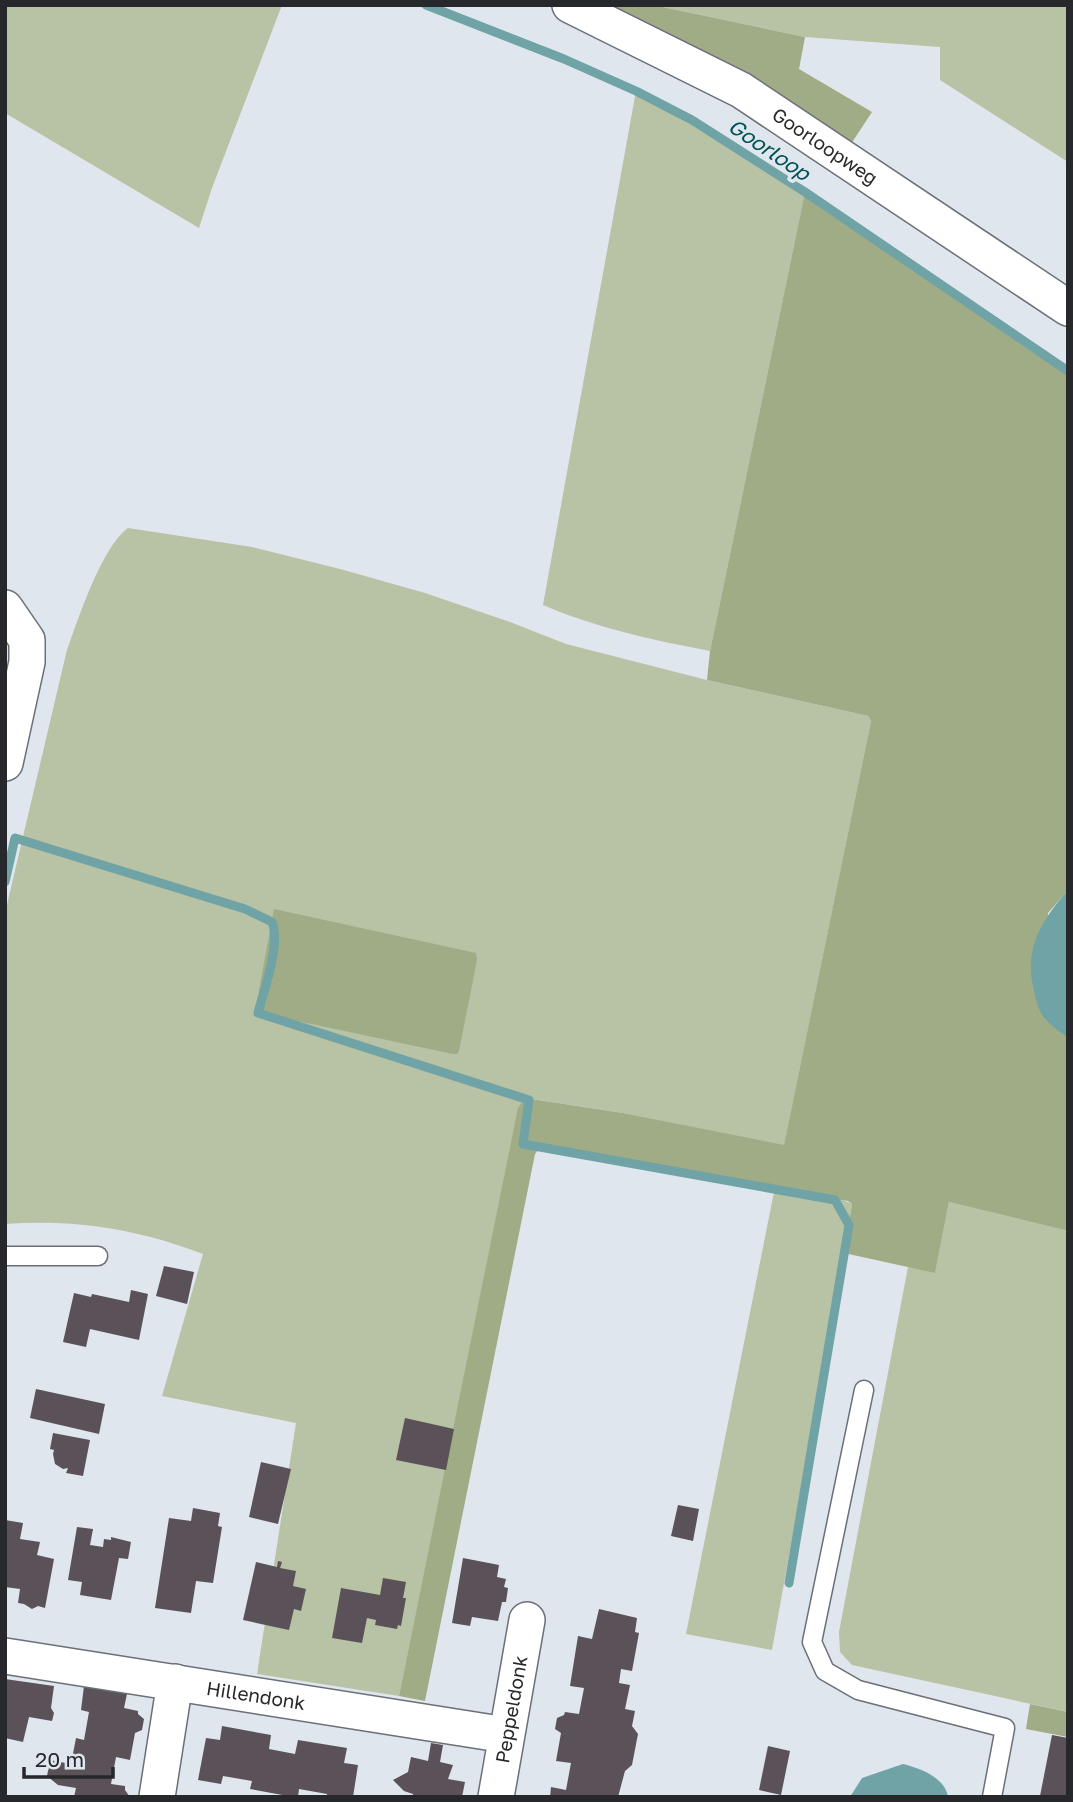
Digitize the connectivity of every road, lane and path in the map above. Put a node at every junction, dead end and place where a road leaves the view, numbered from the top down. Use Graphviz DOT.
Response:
graph roads {
  1 [pos="570,5"];
  2 [pos="1068,308"];
  3 [pos="5,608"];
  4 [pos="5,763"];
  5 [pos="5,1256"];
  6 [pos="97,1256"];
  7 [pos="864,1390"];
  8 [pos="527,1620"];
  9 [pos="5,1656"];
  10 [pos="175,1682"];
  11 [pos="506,1735"];
  12 [pos="157,1797"];
  13 [pos="496,1797"];
  14 [pos="992,1797"];
  1 -- 2 [label="street, Goorloopweg"];
  3 -- 4 [label="street"];
  5 -- 6 [label="lane"];
  7 -- 14 [label="lane"];
  8 -- 11 [label="street, Peppeldonk"];
  9 -- 10 [label="street, Hillendonk"];
  10 -- 11 [label="street, Hillendonk"];
  10 -- 12 [label="street"];
  11 -- 13 [label="street, Peppeldonk"];
}
